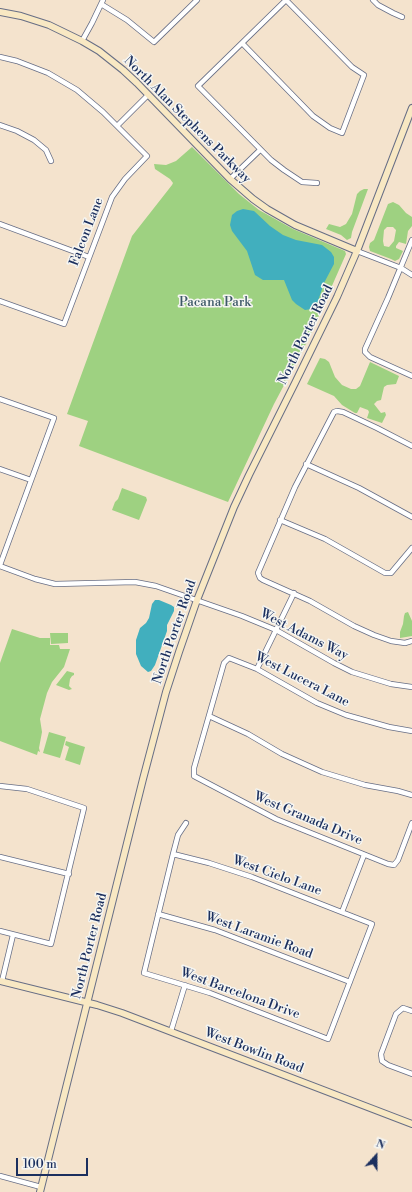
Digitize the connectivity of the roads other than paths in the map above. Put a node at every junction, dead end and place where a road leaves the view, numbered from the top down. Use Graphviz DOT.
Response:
graph roads {
  1 [pos="197,0"];
  2 [pos="286,0"];
  3 [pos="373,0"];
  4 [pos="102,2"];
  5 [pos="0,12"];
  6 [pos="402,17"];
  7 [pos="82,41"];
  8 [pos="242,43"];
  9 [pos="0,56"];
  10 [pos="148,95"];
  11 [pos="412,108"];
  12 [pos="0,125"];
  13 [pos="117,126"];
  14 [pos="260,150"];
  15 [pos="51,161"];
  16 [pos="230,179"];
  17 [pos="318,183"];
  18 [pos="0,224"];
  19 [pos="412,240"];
  20 [pos="357,251"];
  21 [pos="89,257"];
  22 [pos="400,268"];
  23 [pos="412,275"];
  24 [pos="0,301"];
  25 [pos="412,376"];
  26 [pos="0,399"];
  27 [pos="412,446"];
  28 [pos="306,464"];
  29 [pos="0,469"];
  30 [pos="31,480"];
  31 [pos="412,517"];
  32 [pos="280,520"];
  33 [pos="412,548"];
  34 [pos="0,566"];
  35 [pos="294,593"];
  36 [pos="197,600"];
  37 [pos="276,630"];
  38 [pos="412,641"];
  39 [pos="257,669"];
  40 [pos="412,687"];
  41 [pos="209,716"];
  42 [pos="412,730"];
  43 [pos="0,786"];
  44 [pos="412,795"];
  45 [pos="186,823"];
  46 [pos="412,823"];
  47 [pos="173,854"];
  48 [pos="364,855"];
  49 [pos="0,857"];
  50 [pos="69,874"];
  51 [pos="342,912"];
  52 [pos="158,914"];
  53 [pos="0,931"];
  54 [pos="13,935"];
  55 [pos="1,981"];
  56 [pos="350,982"];
  57 [pos="185,985"];
  58 [pos="87,1002"];
  59 [pos="412,1011"];
  60 [pos="171,1031"];
  61 [pos="412,1074"];
  62 [pos="412,1124"];
  63 [pos="0,1176"];
  64 [pos="40,1189"];
  1 -- 4 [label="street"];
  2 -- 8 [label="street"];
  2 -- 8 [label="street"];
  3 -- 6 [label="street"];
  4 -- 7 [label="street"];
  5 -- 7 [label="street, North Alan Stephens Parkway"];
  7 -- 10 [label="street, North Alan Stephens Parkway"];
  8 -- 14 [label="street"];
  9 -- 13 [label="street"];
  10 -- 13 [label="street"];
  10 -- 16 [label="street, North Alan Stephens Parkway"];
  11 -- 20 [label="street, North Porter Road"];
  12 -- 15 [label="street"];
  13 -- 21 [label="street, Falcon Lane"];
  14 -- 16 [label="street"];
  14 -- 17 [label="street"];
  16 -- 20 [label="street, North Alan Stephens Parkway"];
  18 -- 21 [label="street"];
  19 -- 22 [label="street"];
  20 -- 22 [label="street"];
  20 -- 36 [label="street, North Porter Road"];
  21 -- 24 [label="street, Falcon Lane"];
  22 -- 23 [label="street"];
  22 -- 25 [label="street"];
  26 -- 30 [label="street"];
  27 -- 28 [label="street"];
  28 -- 31 [label="street"];
  28 -- 32 [label="street"];
  29 -- 30 [label="street"];
  30 -- 34 [label="street"];
  32 -- 33 [label="street"];
  32 -- 35 [label="street"];
  34 -- 36 [label="street, West Adams Way"];
  35 -- 37 [label="street"];
  35 -- 38 [label="street"];
  36 -- 37 [label="street, West Adams Way"];
  36 -- 58 [label="street, North Porter Road"];
  37 -- 39 [label="street"];
  37 -- 40 [label="street, West Adams Way"];
  39 -- 41 [label="street, West Lucera Lane"];
  39 -- 42 [label="street, West Lucera Lane"];
  41 -- 44 [label="street"];
  41 -- 48 [label="street, West Granada Drive"];
  43 -- 50 [label="street"];
  45 -- 47 [label="street"];
  46 -- 48 [label="street, West Granada Drive"];
  47 -- 51 [label="street, West Cielo Lane"];
  47 -- 52 [label="street"];
  48 -- 51 [label="street"];
  49 -- 50 [label="street"];
  50 -- 54 [label="street"];
  51 -- 56 [label="street, West Cielo Lane"];
  52 -- 56 [label="street, West Laramie Road"];
  52 -- 57 [label="street, West Barcelona Drive"];
  53 -- 54 [label="street"];
  54 -- 55 [label="street"];
  55 -- 58 [label="street"];
  56 -- 57 [label="street, West Barcelona Drive"];
  57 -- 60 [label="street"];
  58 -- 60 [label="street, West Bowlin Road"];
  58 -- 64 [label="street, North Porter Road"];
  59 -- 61 [label="street"];
  60 -- 62 [label="street, West Bowlin Road"];
  63 -- 64 [label="street"];
}
